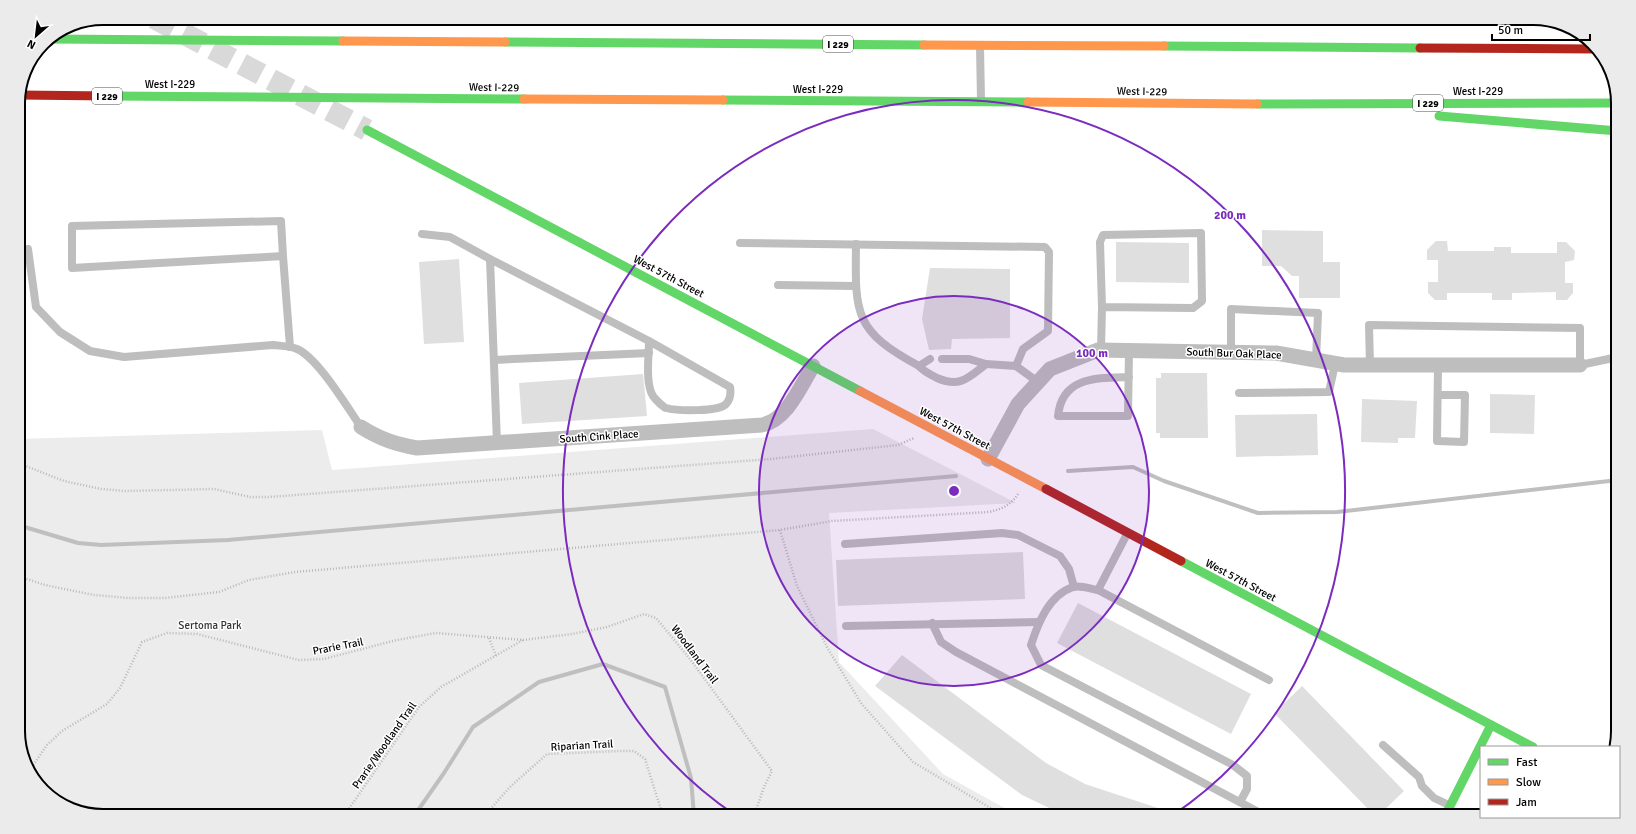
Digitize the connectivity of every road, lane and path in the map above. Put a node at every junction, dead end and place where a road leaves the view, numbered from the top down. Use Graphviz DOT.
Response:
graph roads {
  1 [pos="59,39"];
  2 [pos="1575,39"];
  3 [pos="980,46"];
  4 [pos="1399,48"];
  5 [pos="1589,49"];
  6 [pos="26,95"];
  7 [pos="981,101"];
  8 [pos="1611,103"];
  9 [pos="1238,104"];
  10 [pos="1399,113"];
  11 [pos="1430,116"];
  12 [pos="1611,129"];
  13 [pos="367,130"];
  14 [pos="422,234"];
  15 [pos="740,243"];
  16 [pos="856,244"];
  17 [pos="28,249"];
  18 [pos="283,256"];
  19 [pos="490,259"];
  20 [pos="778,285"];
  21 [pos="855,286"];
  22 [pos="1102,307"];
  23 [pos="650,341"];
  24 [pos="290,347"];
  25 [pos="1101,350"];
  26 [pos="1129,351"];
  27 [pos="1231,352"];
  28 [pos="649,353"];
  29 [pos="930,359"];
  30 [pos="942,359"];
  31 [pos="1611,359"];
  32 [pos="494,360"];
  33 [pos="1316,360"];
  34 [pos="986,364"];
  35 [pos="1335,364"];
  36 [pos="1370,365"];
  37 [pos="1438,365"];
  38 [pos="813,366"];
  39 [pos="919,366"];
  40 [pos="1016,366"];
  41 [pos="1580,366"];
  42 [pos="1129,377"];
  43 [pos="1038,382"];
  44 [pos="1239,393"];
  45 [pos="1438,395"];
  46 [pos="926,426"];
  47 [pos="361,427"];
  48 [pos="497,442"];
  49 [pos="988,459"];
  50 [pos="25,466"];
  51 [pos="1025,479"];
  52 [pos="780,530"];
  53 [pos="1127,533"];
  54 [pos="845,544"];
  55 [pos="25,578"];
  56 [pos="1074,587"];
  57 [pos="1098,590"];
  58 [pos="1038,622"];
  59 [pos="932,623"];
  60 [pos="846,626"];
  61 [pos="489,638"];
  62 [pos="524,640"];
  63 [pos="496,656"];
  64 [pos="1268,680"];
  65 [pos="1491,725"];
  66 [pos="1383,745"];
  67 [pos="1480,746"];
  68 [pos="1531,746"];
  69 [pos="1480,747"];
  70 [pos="33,765"];
  71 [pos="1240,802"];
  72 [pos="1450,806"];
  73 [pos="349,809"];
  74 [pos="490,809"];
  75 [pos="660,809"];
  76 [pos="756,809"];
  77 [pos="992,809"];
  78 [pos="1253,809"];
  79 [pos="1448,809"];
  1 -- 3 [label="main road, I 229"];
  2 -- 4 [label="main road"];
  3 -- 4 [label="main road, I 229"];
  3 -- 7 [label="lane"];
  4 -- 5 [label="main road, I 229"];
  6 -- 7 [label="main road, West I-229 / I 229"];
  7 -- 9 [label="main road, West I-229 / I 229"];
  8 -- 9 [label="main road, West I-229 / I 229"];
  9 -- 10 [label="main road"];
  11 -- 12 [label="main road"];
  13 -- 38 [label="main road, West 57th Street"];
  14 -- 19 [label="lane"];
  15 -- 16 [label="lane"];
  16 -- 21 [label="lane"];
  16 -- 40 [label="lane"];
  17 -- 24 [label="lane"];
  18 -- 18 [label="lane"];
  18 -- 24 [label="lane"];
  19 -- 23 [label="lane"];
  19 -- 32 [label="lane"];
  20 -- 21 [label="lane"];
  21 -- 39 [label="lane"];
  22 -- 22 [label="lane"];
  22 -- 25 [label="lane"];
  23 -- 28 [label="lane"];
  23 -- 28 [label="lane"];
  24 -- 47 [label="lane"];
  25 -- 26 [label="street, South Bur Oak Place"];
  25 -- 43 [label="street, South Bur Oak Place"];
  26 -- 27 [label="street, South Bur Oak Place"];
  26 -- 42 [label="lane"];
  27 -- 33 [label="street, South Bur Oak Place"];
  27 -- 33 [label="lane"];
  28 -- 32 [label="lane"];
  29 -- 39 [label="lane"];
  30 -- 34 [label="lane"];
  31 -- 41 [label="lane"];
  32 -- 48 [label="lane"];
  33 -- 35 [label="street, South Bur Oak Place"];
  34 -- 39 [label="lane"];
  34 -- 40 [label="lane"];
  35 -- 36 [label="street, South Bur Oak Place"];
  35 -- 44 [label="lane"];
  36 -- 37 [label="street, South Bur Oak Place"];
  36 -- 41 [label="lane"];
  37 -- 41 [label="street, South Bur Oak Place"];
  37 -- 45 [label="lane"];
  38 -- 46 [label="main road, West 57th Street"];
  38 -- 48 [label="street, South Cink Place"];
  40 -- 43 [label="lane"];
  42 -- 42 [label="lane"];
  43 -- 49 [label="street, South Bur Oak Place"];
  45 -- 45 [label="lane"];
  46 -- 49 [label="main road, West 57th Street"];
  46 -- 50 [label="path"];
  47 -- 48 [label="street, South Cink Place"];
  49 -- 51 [label="main road, West 57th Street"];
  51 -- 52 [label="path"];
  51 -- 53 [label="main road, West 57th Street"];
  52 -- 55 [label="path"];
  52 -- 77 [label="path"];
  53 -- 57 [label="lane"];
  53 -- 65 [label="main road, West 57th Street"];
  54 -- 56 [label="lane"];
  56 -- 57 [label="lane"];
  56 -- 58 [label="lane"];
  57 -- 64 [label="lane"];
  58 -- 59 [label="lane"];
  58 -- 71 [label="lane"];
  59 -- 60 [label="lane"];
  59 -- 71 [label="lane"];
  61 -- 62 [label="path, Prarie Trail"];
  61 -- 63 [label="path"];
  61 -- 70 [label="path, Prarie Trail"];
  62 -- 63 [label="path, Prarie/Woodland Trail"];
  62 -- 76 [label="path, Woodland Trail"];
  63 -- 73 [label="path, Prarie/Woodland Trail"];
  65 -- 67 [label="main road"];
  65 -- 68 [label="main road, West 57th Street"];
  66 -- 72 [label="lane"];
  69 -- 72 [label="main road"];
  71 -- 78 [label="lane"];
  72 -- 79 [label="main road"];
  74 -- 75 [label="path, Riparian Trail"];
}
